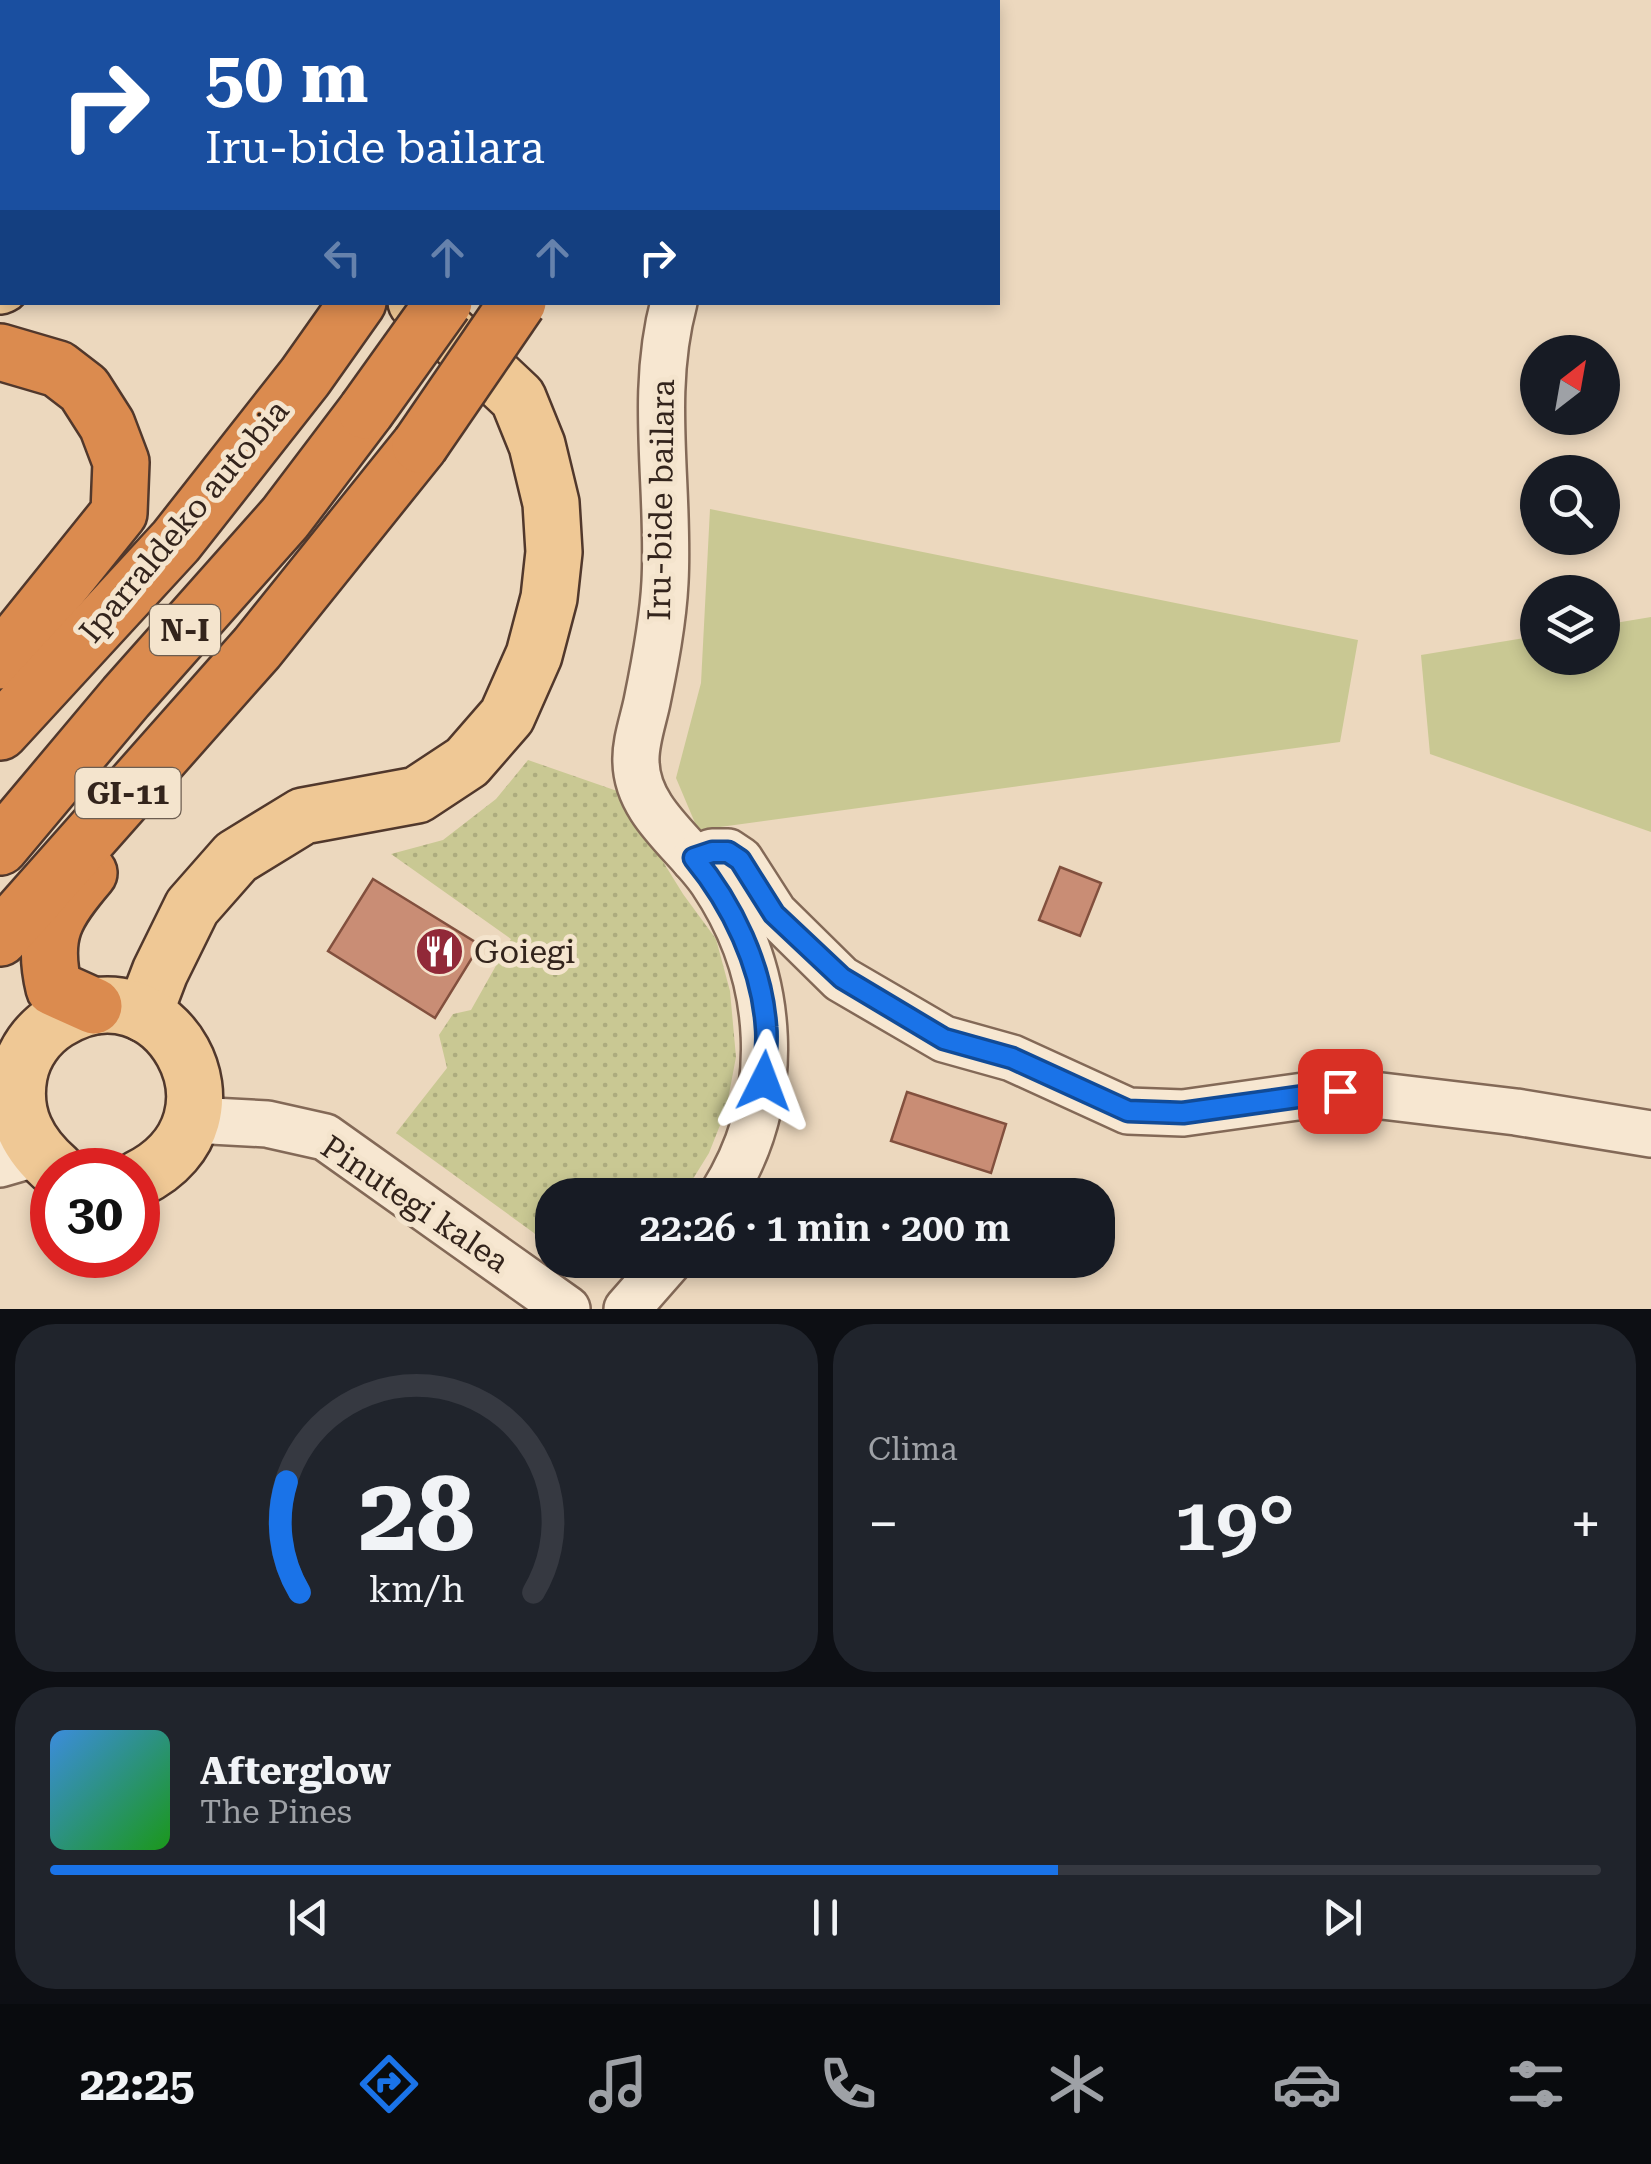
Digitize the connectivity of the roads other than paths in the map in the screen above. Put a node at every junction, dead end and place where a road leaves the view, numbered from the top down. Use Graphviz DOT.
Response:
graph roads {
  1 [pos="315,305"];
  2 [pos="355,305"];
  3 [pos="419,305"];
  4 [pos="442,305"];
  5 [pos="516,305"];
  6 [pos="673,305"];
  7 [pos="0,352"];
  8 [pos="293,370"];
  9 [pos="257,648"];
  10 [pos="0,662"];
  11 [pos="0,694"];
  12 [pos="0,732"];
  13 [pos="0,847"];
  14 [pos="694,858"];
  15 [pos="0,938"];
  16 [pos="119,1010"];
  17 [pos="8,1106"];
  18 [pos="193,1120"];
  19 [pos="1651,1134"];
  20 [pos="30,1155"];
  21 [pos="160,1167"];
  22 [pos="730,1178"];
  23 [pos="654,1278"];
  24 [pos="567,1309"];
  25 [pos="627,1309"];
  1 -- 8 [label="highway"];
  2 -- 8 [label="highway, Iparraldeko autobia / N-I"];
  3 -- 16 [label="main road"];
  4 -- 13 [label="highway, N-I, bridge"];
  5 -- 9 [label="highway, GI-11, bridge"];
  6 -- 14 [label="street, Iru-bide bailara"];
  7 -- 10 [label="highway"];
  8 -- 11 [label="highway"];
  8 -- 12 [label="highway, Iparraldeko autobia / N-I"];
  9 -- 15 [label="highway, GI-11"];
  9 -- 16 [label="highway"];
  14 -- 19 [label="street"];
  14 -- 22 [label="street, Iru-bide bailara"];
  16 -- 17 [label="main road"];
  16 -- 18 [label="main road"];
  17 -- 20 [label="main road"];
  18 -- 21 [label="main road"];
  18 -- 24 [label="street, Pinutegi kalea"];
  23 -- 25 [label="street"];
}
